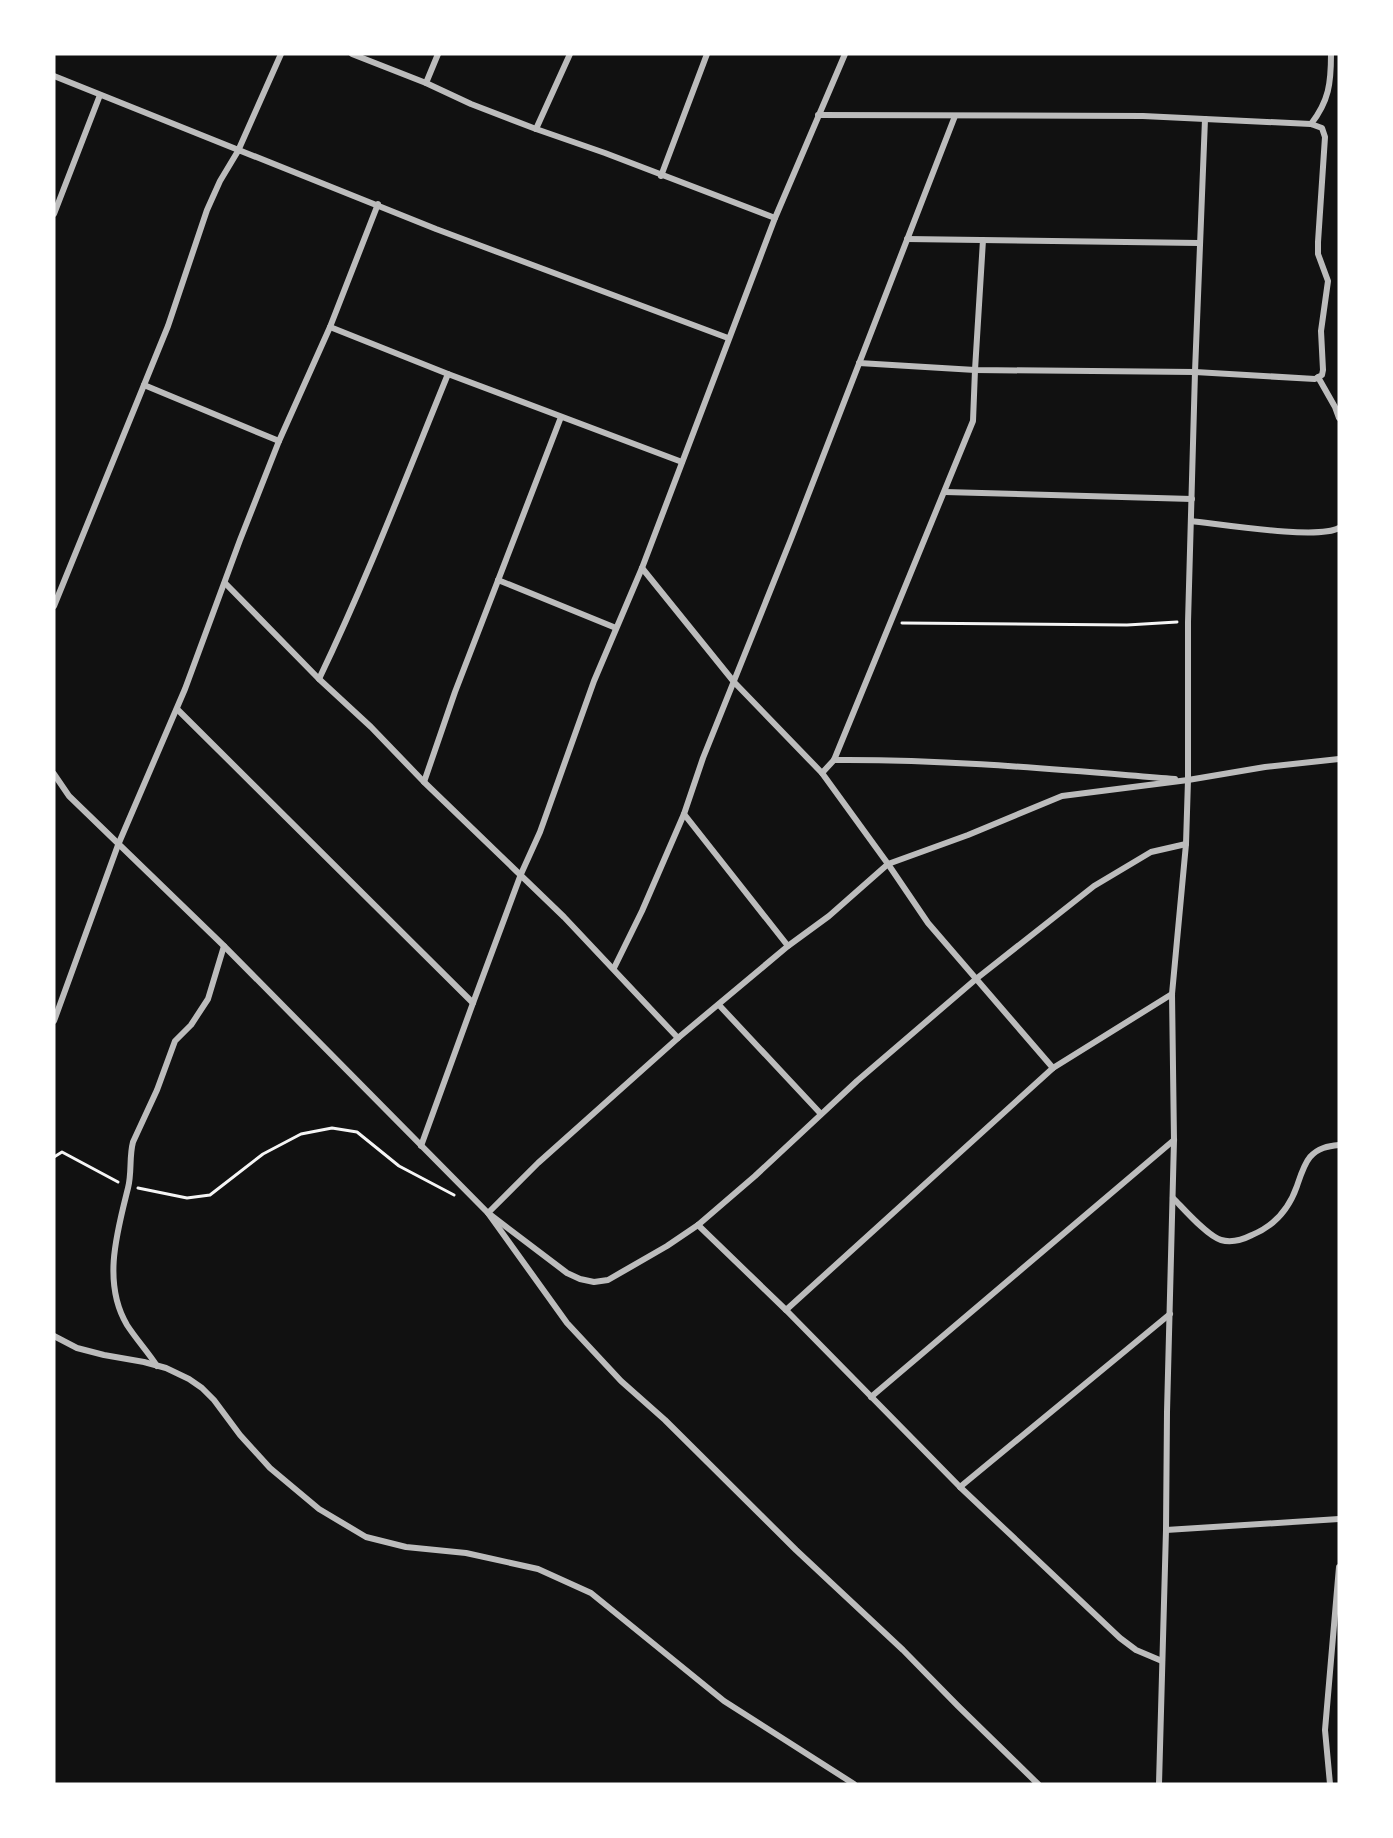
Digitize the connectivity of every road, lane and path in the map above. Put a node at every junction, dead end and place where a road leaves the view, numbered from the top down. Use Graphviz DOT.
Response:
graph roads {
  1 [pos="281,54"];
  2 [pos="352,54"];
  3 [pos="438,54"];
  4 [pos="570,54"];
  5 [pos="707,54"];
  6 [pos="845,54"];
  7 [pos="1331,54"];
  8 [pos="54,76"];
  9 [pos="426,83"];
  10 [pos="100,95"];
  11 [pos="818,115"];
  12 [pos="955,116"];
  13 [pos="1205,119"];
  14 [pos="1311,124"];
  15 [pos="536,129"];
  16 [pos="238,151"];
  17 [pos="661,176"];
  18 [pos="378,204"];
  19 [pos="54,214"];
  20 [pos="775,218"];
  21 [pos="907,239"];
  22 [pos="983,240"];
  23 [pos="1199,243"];
  24 [pos="330,327"];
  25 [pos="728,338"];
  26 [pos="859,363"];
  27 [pos="975,370"];
  28 [pos="1194,372"];
  29 [pos="448,374"];
  30 [pos="1318,378"];
  31 [pos="144,385"];
  32 [pos="561,417"];
  33 [pos="1339,418"];
  34 [pos="279,441"];
  35 [pos="682,462"];
  36 [pos="945,492"];
  37 [pos="1192,499"];
  38 [pos="1191,521"];
  39 [pos="1339,528"];
  40 [pos="642,568"];
  41 [pos="498,580"];
  42 [pos="225,583"];
  43 [pos="54,606"];
  44 [pos="890,622"];
  45 [pos="1188,622"];
  46 [pos="616,628"];
  47 [pos="319,679"];
  48 [pos="734,682"];
  49 [pos="177,710"];
  50 [pos="1339,759"];
  51 [pos="834,760"];
  52 [pos="822,773"];
  53 [pos="54,774"];
  54 [pos="1188,780"];
  55 [pos="424,782"];
  56 [pos="684,814"];
  57 [pos="1186,844"];
  58 [pos="118,845"];
  59 [pos="888,864"];
  60 [pos="521,874"];
  61 [pos="224,946"];
  62 [pos="788,946"];
  63 [pos="614,968"];
  64 [pos="976,979"];
  65 [pos="1172,994"];
  66 [pos="473,1003"];
  67 [pos="719,1005"];
  68 [pos="54,1021"];
  69 [pos="678,1038"];
  70 [pos="1053,1068"];
  71 [pos="821,1114"];
  72 [pos="1174,1140"];
  73 [pos="1339,1145"];
  74 [pos="421,1146"];
  75 [pos="54,1157"];
  76 [pos="129,1186"];
  77 [pos="458,1197"];
  78 [pos="1172,1197"];
  79 [pos="488,1213"];
  80 [pos="698,1225"];
  81 [pos="786,1310"];
  82 [pos="1170,1314"];
  83 [pos="54,1336"];
  84 [pos="157,1366"];
  85 [pos="872,1397"];
  86 [pos="960,1487"];
  87 [pos="1339,1519"];
  88 [pos="1166,1530"];
  89 [pos="1339,1567"];
  90 [pos="1162,1661"];
  91 [pos="854,1784"];
  92 [pos="1038,1784"];
  93 [pos="1159,1784"];
  94 [pos="1330,1784"];
  1 -- 16 [label="street"];
  2 -- 9 [label="street"];
  3 -- 9 [label="street"];
  4 -- 15 [label="street"];
  5 -- 17 [label="street"];
  6 -- 11 [label="street"];
  7 -- 14 [label="street"];
  8 -- 10 [label="street"];
  9 -- 15 [label="street"];
  10 -- 16 [label="street"];
  10 -- 19 [label="street"];
  11 -- 12 [label="street"];
  11 -- 20 [label="street"];
  12 -- 13 [label="street"];
  12 -- 21 [label="street"];
  13 -- 14 [label="street"];
  13 -- 23 [label="street"];
  14 -- 30 [label="street"];
  15 -- 17 [label="street"];
  16 -- 18 [label="street"];
  16 -- 31 [label="street"];
  17 -- 20 [label="street"];
  18 -- 24 [label="street"];
  18 -- 25 [label="street"];
  20 -- 25 [label="street"];
  21 -- 22 [label="street"];
  21 -- 26 [label="street"];
  22 -- 23 [label="street"];
  22 -- 27 [label="street"];
  23 -- 28 [label="street"];
  24 -- 29 [label="street"];
  24 -- 34 [label="street"];
  25 -- 35 [label="street"];
  26 -- 27 [label="street"];
  26 -- 48 [label="street"];
  27 -- 28 [label="street"];
  27 -- 36 [label="street"];
  28 -- 30 [label="street"];
  28 -- 37 [label="street"];
  29 -- 32 [label="street"];
  29 -- 47 [label="street"];
  30 -- 33 [label="street"];
  31 -- 34 [label="street"];
  31 -- 43 [label="street"];
  32 -- 35 [label="street"];
  32 -- 41 [label="street"];
  34 -- 42 [label="street"];
  35 -- 40 [label="street"];
  36 -- 37 [label="street"];
  36 -- 44 [label="street"];
  37 -- 38 [label="street"];
  38 -- 39 [label="street"];
  38 -- 45 [label="street"];
  40 -- 46 [label="street"];
  40 -- 48 [label="street"];
  41 -- 46 [label="street"];
  41 -- 55 [label="street"];
  42 -- 47 [label="street"];
  42 -- 49 [label="street"];
  44 -- 45 [label="path"];
  44 -- 51 [label="street"];
  45 -- 54 [label="street"];
  46 -- 60 [label="street"];
  47 -- 55 [label="street"];
  48 -- 52 [label="street"];
  48 -- 56 [label="street"];
  49 -- 58 [label="street"];
  49 -- 66 [label="street"];
  50 -- 54 [label="street"];
  51 -- 52 [label="street"];
  51 -- 54 [label="street"];
  52 -- 59 [label="street"];
  53 -- 58 [label="street"];
  54 -- 57 [label="street"];
  54 -- 59 [label="street"];
  55 -- 60 [label="street"];
  56 -- 62 [label="street"];
  56 -- 63 [label="street"];
  57 -- 64 [label="street"];
  57 -- 65 [label="street"];
  58 -- 61 [label="street"];
  58 -- 68 [label="street"];
  59 -- 62 [label="street"];
  59 -- 64 [label="street"];
  60 -- 63 [label="street"];
  60 -- 66 [label="street"];
  61 -- 74 [label="street"];
  61 -- 76 [label="street"];
  62 -- 67 [label="street"];
  63 -- 69 [label="street"];
  64 -- 70 [label="street"];
  64 -- 71 [label="street"];
  65 -- 70 [label="street"];
  65 -- 72 [label="street"];
  66 -- 74 [label="street"];
  67 -- 69 [label="street"];
  67 -- 71 [label="street"];
  69 -- 79 [label="street"];
  70 -- 81 [label="street"];
  71 -- 80 [label="street"];
  72 -- 78 [label="street"];
  72 -- 85 [label="street"];
  73 -- 78 [label="street"];
  74 -- 79 [label="street"];
  75 -- 76 [label="path"];
  76 -- 77 [label="path"];
  76 -- 84 [label="street"];
  78 -- 82 [label="street"];
  79 -- 80 [label="street"];
  79 -- 92 [label="street"];
  80 -- 81 [label="street"];
  81 -- 85 [label="street"];
  82 -- 86 [label="street"];
  82 -- 88 [label="street"];
  83 -- 84 [label="street"];
  84 -- 91 [label="street"];
  85 -- 86 [label="street"];
  86 -- 90 [label="street"];
  87 -- 88 [label="street"];
  88 -- 90 [label="street"];
  89 -- 94 [label="street"];
  90 -- 93 [label="street"];
}
